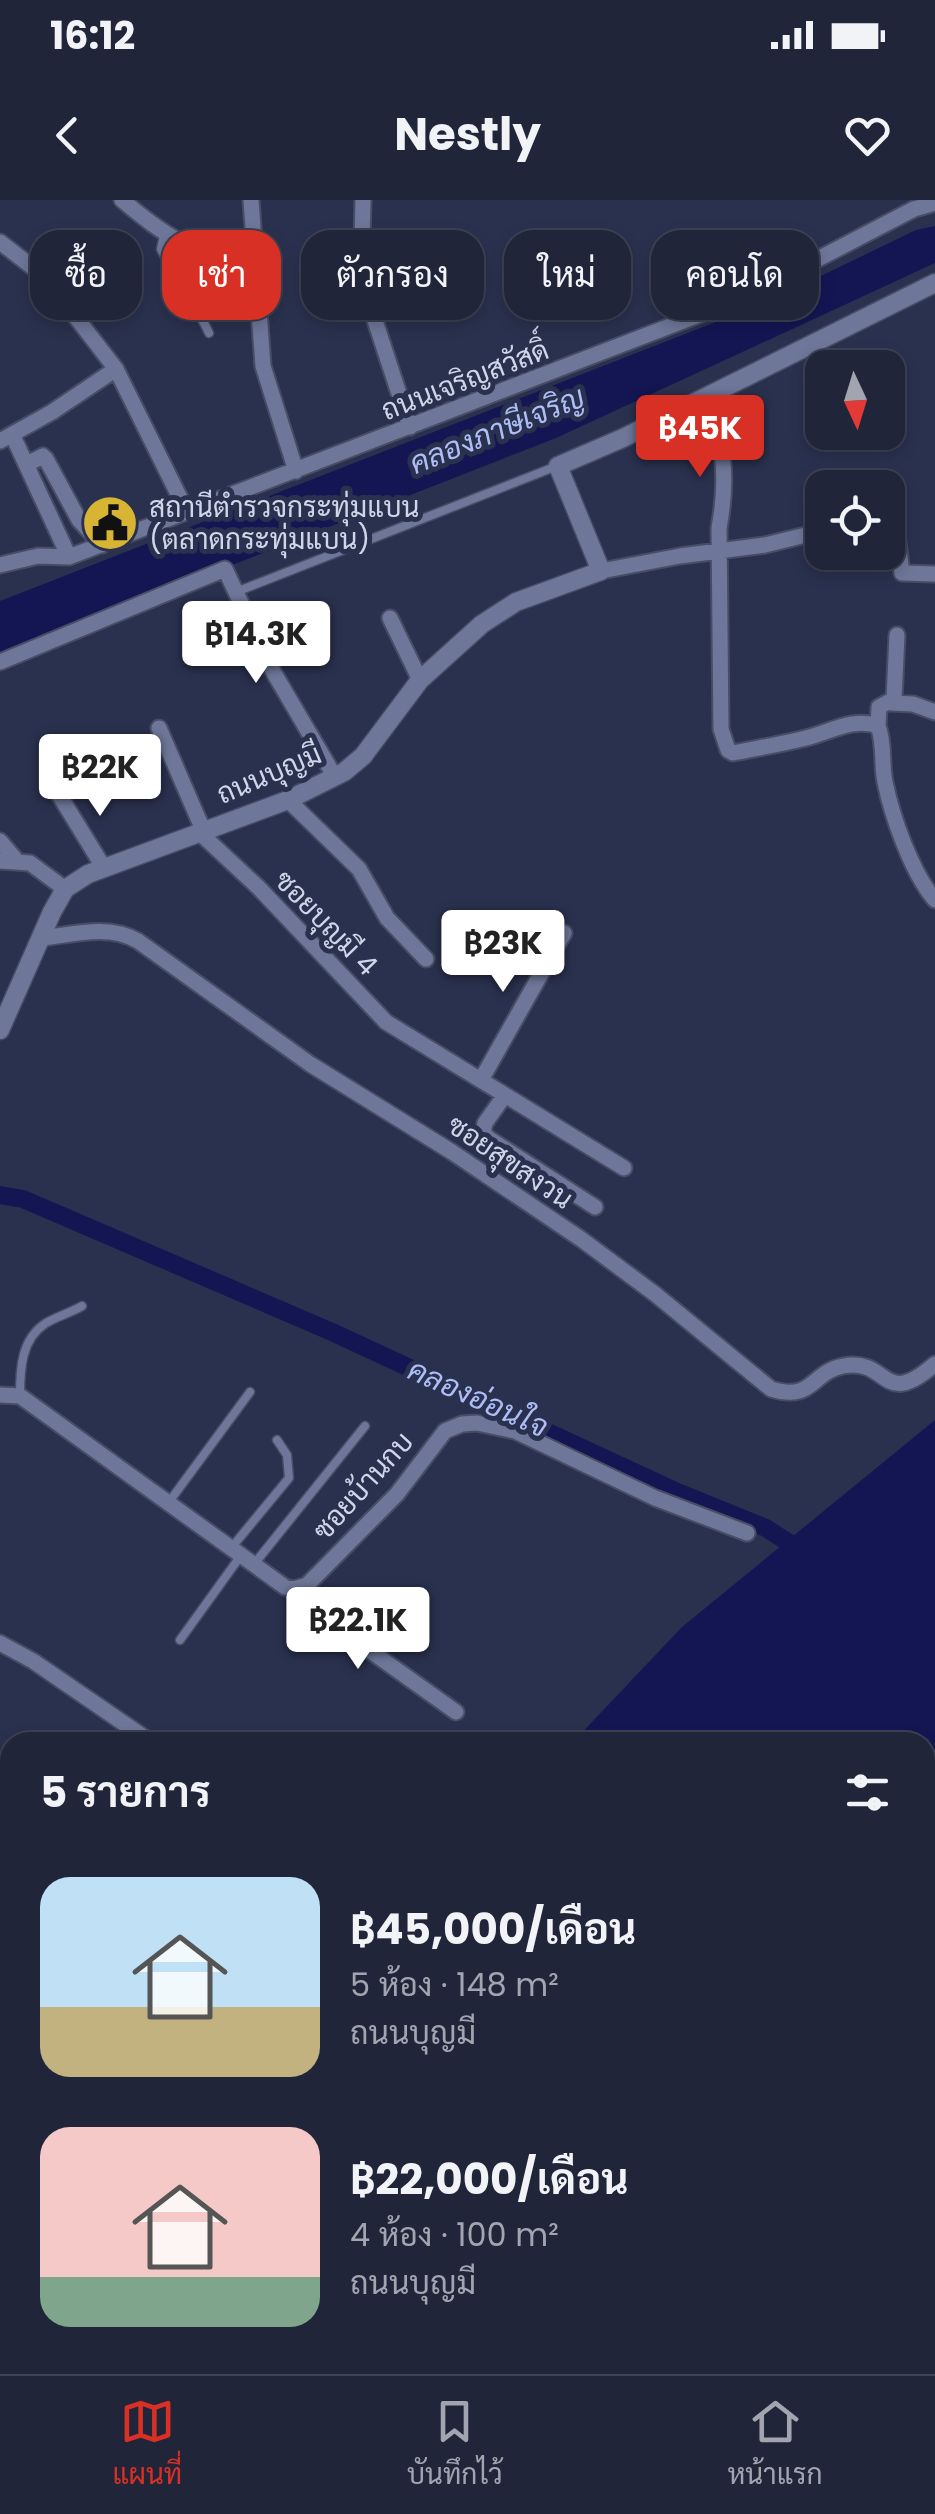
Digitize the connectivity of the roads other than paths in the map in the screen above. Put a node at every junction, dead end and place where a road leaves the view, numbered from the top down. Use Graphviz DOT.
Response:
graph roads {
  1 [pos="122,200"];
  2 [pos="251,200"];
  3 [pos="363,200"];
  4 [pos="935,203"];
  5 [pos="253,230"];
  6 [pos="162,233"];
  7 [pos="0,242"];
  8 [pos="0,255"];
  9 [pos="30,265"];
  10 [pos="30,269"];
  11 [pos="935,283"];
  12 [pos="78,320"];
  13 [pos="203,320"];
  14 [pos="259,320"];
  15 [pos="208,332"];
  16 [pos="116,369"];
  17 [pos="700,399"];
  18 [pos="410,428"];
  19 [pos="6,437"];
  20 [pos="32,460"];
  21 [pos="558,466"];
  22 [pos="296,471"];
  23 [pos="186,512"];
  24 [pos="805,535"];
  25 [pos="102,545"];
  26 [pos="720,550"];
  27 [pos="69,557"];
  28 [pos="0,566"];
  29 [pos="902,570"];
  30 [pos="601,571"];
  31 [pos="935,574"];
  32 [pos="236,592"];
  33 [pos="390,618"];
  34 [pos="897,635"];
  35 [pos="0,662"];
  36 [pos="420,680"];
  37 [pos="892,702"];
  38 [pos="935,712"];
  39 [pos="878,726"];
  40 [pos="160,728"];
  41 [pos="335,777"];
  42 [pos="58,793"];
  43 [pos="288,800"];
  44 [pos="202,832"];
  45 [pos="0,841"];
  46 [pos="0,860"];
  47 [pos="17,861"];
  48 [pos="104,868"];
  49 [pos="66,889"];
  50 [pos="935,900"];
  51 [pos="564,932"];
  52 [pos="43,938"];
  53 [pos="426,959"];
  54 [pos="0,1030"];
  55 [pos="481,1080"];
  56 [pos="505,1095"];
  57 [pos="624,1168"];
  58 [pos="595,1207"];
  59 [pos="82,1306"];
  60 [pos="935,1364"];
  61 [pos="250,1392"];
  62 [pos="0,1395"];
  63 [pos="20,1396"];
  64 [pos="365,1426"];
  65 [pos="276,1440"];
  66 [pos="169,1502"];
  67 [pos="747,1533"];
  68 [pos="243,1554"];
  69 [pos="294,1589"];
  70 [pos="180,1640"];
  71 [pos="0,1643"];
  72 [pos="456,1712"];
  73 [pos="136,1732"];
  1 -- 6 [label="street"];
  2 -- 5 [label="street"];
  3 -- 18 [label="street"];
  4 -- 18 [label="street, ถนนเจริญสวัสดิ์"];
  7 -- 9 [label="street"];
  8 -- 10 [label="street"];
  11 -- 17 [label="street"];
  12 -- 16 [label="street"];
  13 -- 15 [label="lane"];
  14 -- 22 [label="street"];
  16 -- 19 [label="street"];
  16 -- 23 [label="street"];
  17 -- 21 [label="street"];
  17 -- 26 [label="street"];
  18 -- 22 [label="street, ถนนเจริญสวัสดิ์"];
  19 -- 27 [label="street"];
  20 -- 25 [label="street"];
  21 -- 30 [label="street"];
  21 -- 32 [label="lane"];
  22 -- 23 [label="street, ถนนเจริญสวัสดิ์"];
  23 -- 25 [label="street, ถนนเจริญสวัสดิ์"];
  24 -- 26 [label="street, ถนนบุญมี"];
  25 -- 27 [label="street, ถนนเจริญสวัสดิ์"];
  26 -- 30 [label="street, ถนนบุญมี"];
  26 -- 39 [label="street"];
  27 -- 28 [label="street, ถนนเจริญสวัสดิ์"];
  29 -- 31 [label="street"];
  30 -- 36 [label="street, ถนนบุญมี"];
  32 -- 35 [label="street"];
  32 -- 41 [label="street"];
  33 -- 36 [label="street"];
  34 -- 37 [label="street"];
  36 -- 41 [label="street, ถนนบุญมี"];
  37 -- 38 [label="street"];
  37 -- 39 [label="street"];
  39 -- 50 [label="street"];
  40 -- 44 [label="street"];
  41 -- 43 [label="street, ถนนบุญมี"];
  42 -- 48 [label="street"];
  43 -- 44 [label="street, ถนนบุญมี"];
  43 -- 53 [label="street"];
  44 -- 48 [label="street, ถนนบุญมี"];
  44 -- 55 [label="street, ซอยบุญมี 4"];
  45 -- 47 [label="street"];
  46 -- 47 [label="street"];
  47 -- 49 [label="street"];
  48 -- 49 [label="street, ถนนบุญมี"];
  49 -- 52 [label="street"];
  51 -- 55 [label="street"];
  52 -- 54 [label="street"];
  52 -- 60 [label="street, ซอยสุขสงวน"];
  55 -- 56 [label="street, ซอยบุญมี 4"];
  56 -- 57 [label="street, ซอยบุญมี 4"];
  56 -- 58 [label="street"];
  59 -- 63 [label="lane"];
  61 -- 66 [label="lane"];
  62 -- 63 [label="street"];
  63 -- 66 [label="street"];
  64 -- 68 [label="lane"];
  65 -- 68 [label="lane"];
  66 -- 68 [label="street"];
  67 -- 69 [label="street, ซอยบ้านกบ"];
  68 -- 69 [label="street"];
  68 -- 70 [label="lane"];
  69 -- 72 [label="street"];
  71 -- 73 [label="street"];
}
